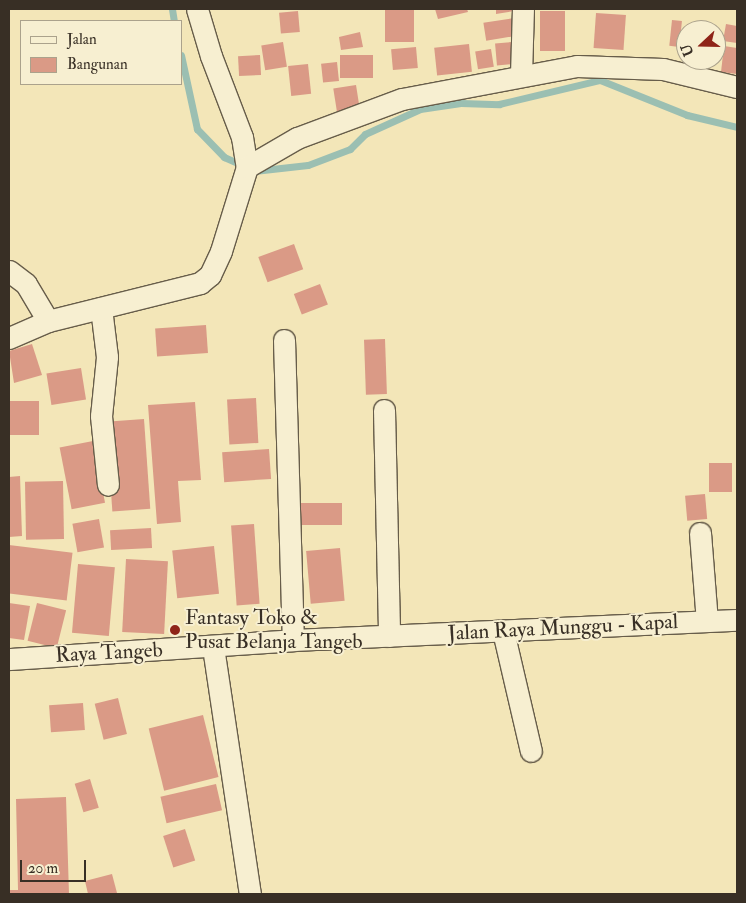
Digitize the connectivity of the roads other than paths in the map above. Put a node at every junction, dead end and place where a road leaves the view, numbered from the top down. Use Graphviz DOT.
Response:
graph roads {
  1 [pos="197,9"];
  2 [pos="523,9"];
  3 [pos="521,75"];
  4 [pos="737,86"];
  5 [pos="247,167"];
  6 [pos="9,270"];
  7 [pos="101,308"];
  8 [pos="48,321"];
  9 [pos="9,338"];
  10 [pos="284,340"];
  11 [pos="384,410"];
  12 [pos="108,485"];
  13 [pos="700,532"];
  14 [pos="737,620"];
  15 [pos="707,621"];
  16 [pos="503,631"];
  17 [pos="389,636"];
  18 [pos="293,640"];
  19 [pos="213,646"];
  20 [pos="9,659"];
  21 [pos="531,751"];
  22 [pos="250,894"];
  1 -- 5 [label="street"];
  2 -- 3 [label="street"];
  3 -- 4 [label="street"];
  3 -- 5 [label="street"];
  5 -- 7 [label="street"];
  6 -- 8 [label="street"];
  7 -- 8 [label="street"];
  7 -- 12 [label="street"];
  8 -- 9 [label="street"];
  10 -- 18 [label="street"];
  11 -- 17 [label="street"];
  13 -- 15 [label="street"];
  14 -- 15 [label="street, Jalan Raya Munggu - Kapal"];
  15 -- 16 [label="street, Jalan Raya Munggu - Kapal"];
  16 -- 17 [label="street, Jalan Raya Munggu - Kapal"];
  16 -- 21 [label="street"];
  17 -- 18 [label="street, Raya Tangeb"];
  18 -- 19 [label="street, Raya Tangeb"];
  19 -- 20 [label="street, Raya Tangeb"];
  19 -- 22 [label="street"];
}
